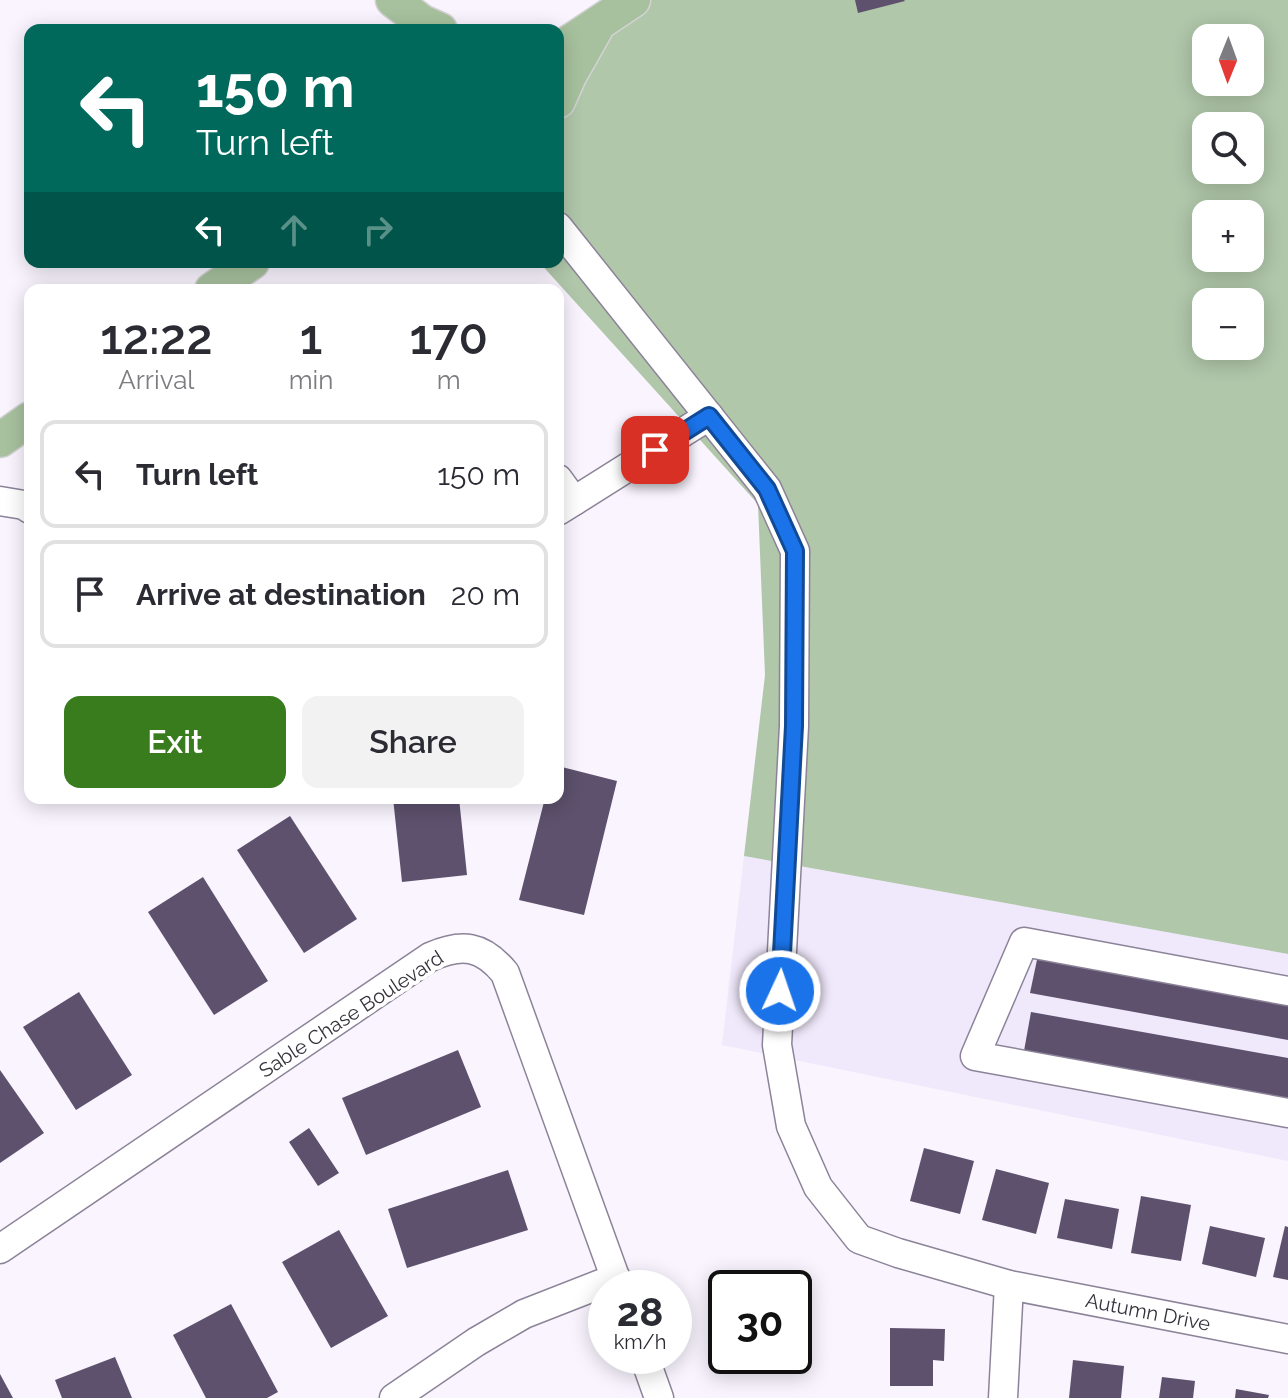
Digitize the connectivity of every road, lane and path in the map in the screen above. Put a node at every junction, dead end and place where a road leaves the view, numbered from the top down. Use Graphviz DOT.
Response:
graph roads {
  1 [pos="389,0"];
  2 [pos="633,0"];
  3 [pos="599,22"];
  4 [pos="392,24"];
  5 [pos="405,24"];
  6 [pos="426,24"];
  7 [pos="564,31"];
  8 [pos="564,46"];
  9 [pos="564,87"];
  10 [pos="564,235"];
  11 [pos="243,268"];
  12 [pos="221,284"];
  13 [pos="709,416"];
  14 [pos="24,423"];
  15 [pos="0,440"];
  16 [pos="564,496"];
  17 [pos="0,501"];
  18 [pos="24,505"];
  19 [pos="1288,991"];
  20 [pos="1288,1113"];
  21 [pos="0,1249"];
  22 [pos="612,1270"];
  23 [pos="1009,1285"];
  24 [pos="588,1293"];
  25 [pos="1288,1339"];
  26 [pos="650,1374"];
  27 [pos="394,1398"];
  28 [pos="659,1398"];
  29 [pos="1003,1398"];
  1 -- 4 [label="main road"];
  1 -- 5 [label="street"];
  1 -- 6 [label="main road"];
  2 -- 3 [label="main road"];
  3 -- 7 [label="main road"];
  3 -- 8 [label="main road"];
  3 -- 9 [label="main road"];
  10 -- 13 [label="street, Autumn Drive"];
  11 -- 12 [label="main road"];
  13 -- 16 [label="street"];
  13 -- 23 [label="street, Autumn Drive"];
  14 -- 15 [label="main road"];
  17 -- 18 [label="street"];
  19 -- 20 [label="street"];
  21 -- 22 [label="street, Sable Chase Boulevard"];
  23 -- 25 [label="street, Autumn Drive"];
  23 -- 29 [label="street"];
  24 -- 27 [label="street"];
  26 -- 28 [label="street"];
}
